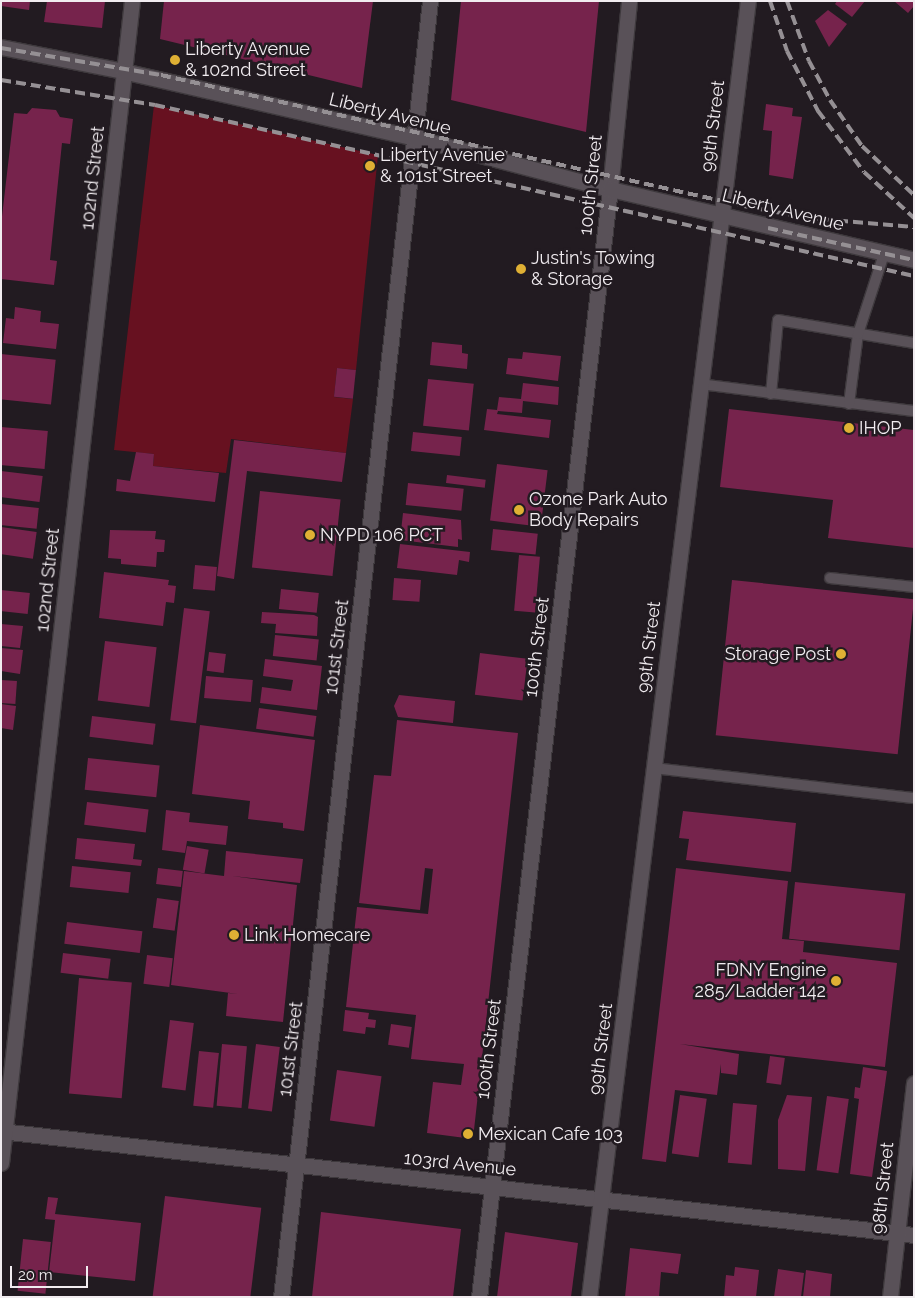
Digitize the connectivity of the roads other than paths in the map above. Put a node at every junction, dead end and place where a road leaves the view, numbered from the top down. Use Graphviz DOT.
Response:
graph roads {
  1 [pos="132,1"];
  2 [pos="430,1"];
  3 [pos="629,1"];
  4 [pos="748,1"];
  5 [pos="1,47"];
  6 [pos="124,70"];
  7 [pos="416,138"];
  8 [pos="610,189"];
  9 [pos="721,214"];
  10 [pos="884,254"];
  11 [pos="914,260"];
  12 [pos="858,334"];
  13 [pos="914,343"];
  14 [pos="700,384"];
  15 [pos="771,394"];
  16 [pos="849,404"];
  17 [pos="914,412"];
  18 [pos="830,578"];
  19 [pos="914,587"];
  20 [pos="654,768"];
  21 [pos="914,798"];
  22 [pos="914,1083"];
  23 [pos="3,1131"];
  24 [pos="1,1163"];
  25 [pos="296,1164"];
  26 [pos="492,1186"];
  27 [pos="601,1199"];
  28 [pos="897,1233"];
  29 [pos="914,1235"];
  30 [pos="281,1297"];
  31 [pos="479,1297"];
  32 [pos="589,1297"];
  33 [pos="890,1297"];
  1 -- 6 [label="street, 102nd Street"];
  2 -- 7 [label="street, 101st Street"];
  3 -- 8 [label="street, 100th Street"];
  4 -- 9 [label="street, 99th Street"];
  5 -- 6 [label="street, Liberty Avenue"];
  6 -- 7 [label="street, Liberty Avenue"];
  6 -- 23 [label="street, 102nd Street"];
  7 -- 8 [label="street, Liberty Avenue"];
  7 -- 25 [label="street, 101st Street"];
  8 -- 9 [label="street, Liberty Avenue"];
  8 -- 26 [label="street, 100th Street"];
  9 -- 10 [label="street, Liberty Avenue"];
  9 -- 14 [label="street, 99th Street"];
  10 -- 11 [label="street, Liberty Avenue"];
  10 -- 12 [label="lane"];
  12 -- 13 [label="lane"];
  12 -- 15 [label="lane"];
  12 -- 16 [label="lane"];
  14 -- 15 [label="lane"];
  14 -- 20 [label="street, 99th Street"];
  15 -- 16 [label="lane"];
  16 -- 17 [label="lane"];
  18 -- 19 [label="lane"];
  20 -- 21 [label="lane"];
  20 -- 27 [label="street, 99th Street"];
  22 -- 28 [label="street, 98th Street"];
  23 -- 24 [label="street, 102nd Street"];
  23 -- 25 [label="street, 103rd Avenue"];
  25 -- 26 [label="street, 103rd Avenue"];
  25 -- 30 [label="street, 101st Street"];
  26 -- 27 [label="street, 103rd Avenue"];
  26 -- 31 [label="street, 100th Street"];
  27 -- 28 [label="street, 103rd Avenue"];
  27 -- 32 [label="street, 99th Street"];
  28 -- 29 [label="street, 103rd Avenue"];
  28 -- 33 [label="street, 98th Street"];
}
